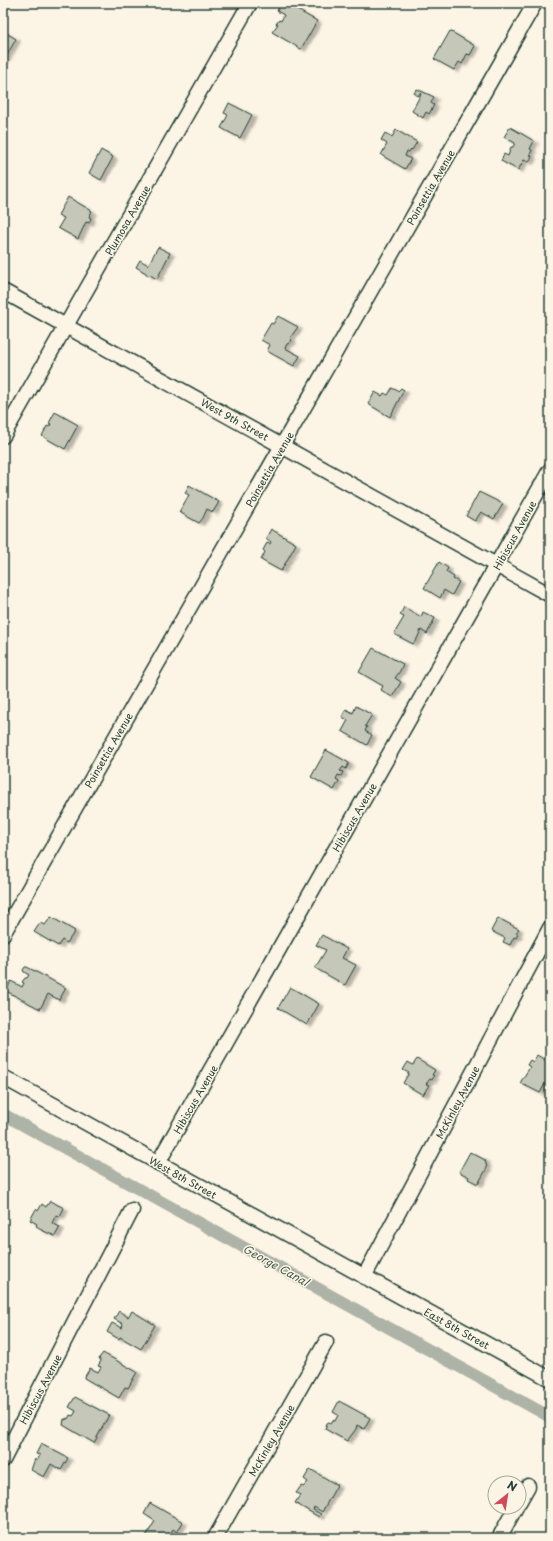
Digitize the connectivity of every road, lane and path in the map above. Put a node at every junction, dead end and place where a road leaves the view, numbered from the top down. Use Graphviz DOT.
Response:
graph roads {
  1 [pos="250,3"];
  2 [pos="535,3"];
  3 [pos="3,291"];
  4 [pos="66,326"];
  5 [pos="3,436"];
  6 [pos="282,446"];
  7 [pos="550,470"];
  8 [pos="496,566"];
  9 [pos="550,595"];
  10 [pos="550,928"];
  11 [pos="3,934"];
  12 [pos="3,1077"];
  13 [pos="158,1163"];
  14 [pos="132,1210"];
  15 [pos="364,1277"];
  16 [pos="326,1342"];
  17 [pos="550,1379"];
  18 [pos="3,1460"];
  19 [pos="512,1515"];
  20 [pos="215,1538"];
  21 [pos="499,1538"];
  1 -- 4 [label="street, Plumosa Avenue"];
  2 -- 6 [label="street, Poinsettia Avenue"];
  3 -- 4 [label="street, West 9th Street"];
  4 -- 5 [label="street, Plumosa Avenue"];
  4 -- 6 [label="street, West 9th Street"];
  6 -- 8 [label="street, West 9th Street"];
  6 -- 11 [label="street, Poinsettia Avenue"];
  7 -- 8 [label="street, Hibiscus Avenue"];
  8 -- 9 [label="street, West 9th Street"];
  8 -- 13 [label="street, Hibiscus Avenue"];
  10 -- 15 [label="street, McKinley Avenue"];
  12 -- 13 [label="street, West 8th Street"];
  13 -- 15 [label="street, West 8th Street"];
  14 -- 18 [label="street, Hibiscus Avenue"];
  15 -- 17 [label="street, East 8th Street"];
  16 -- 20 [label="street, McKinley Avenue"];
  19 -- 21 [label="street"];
}
